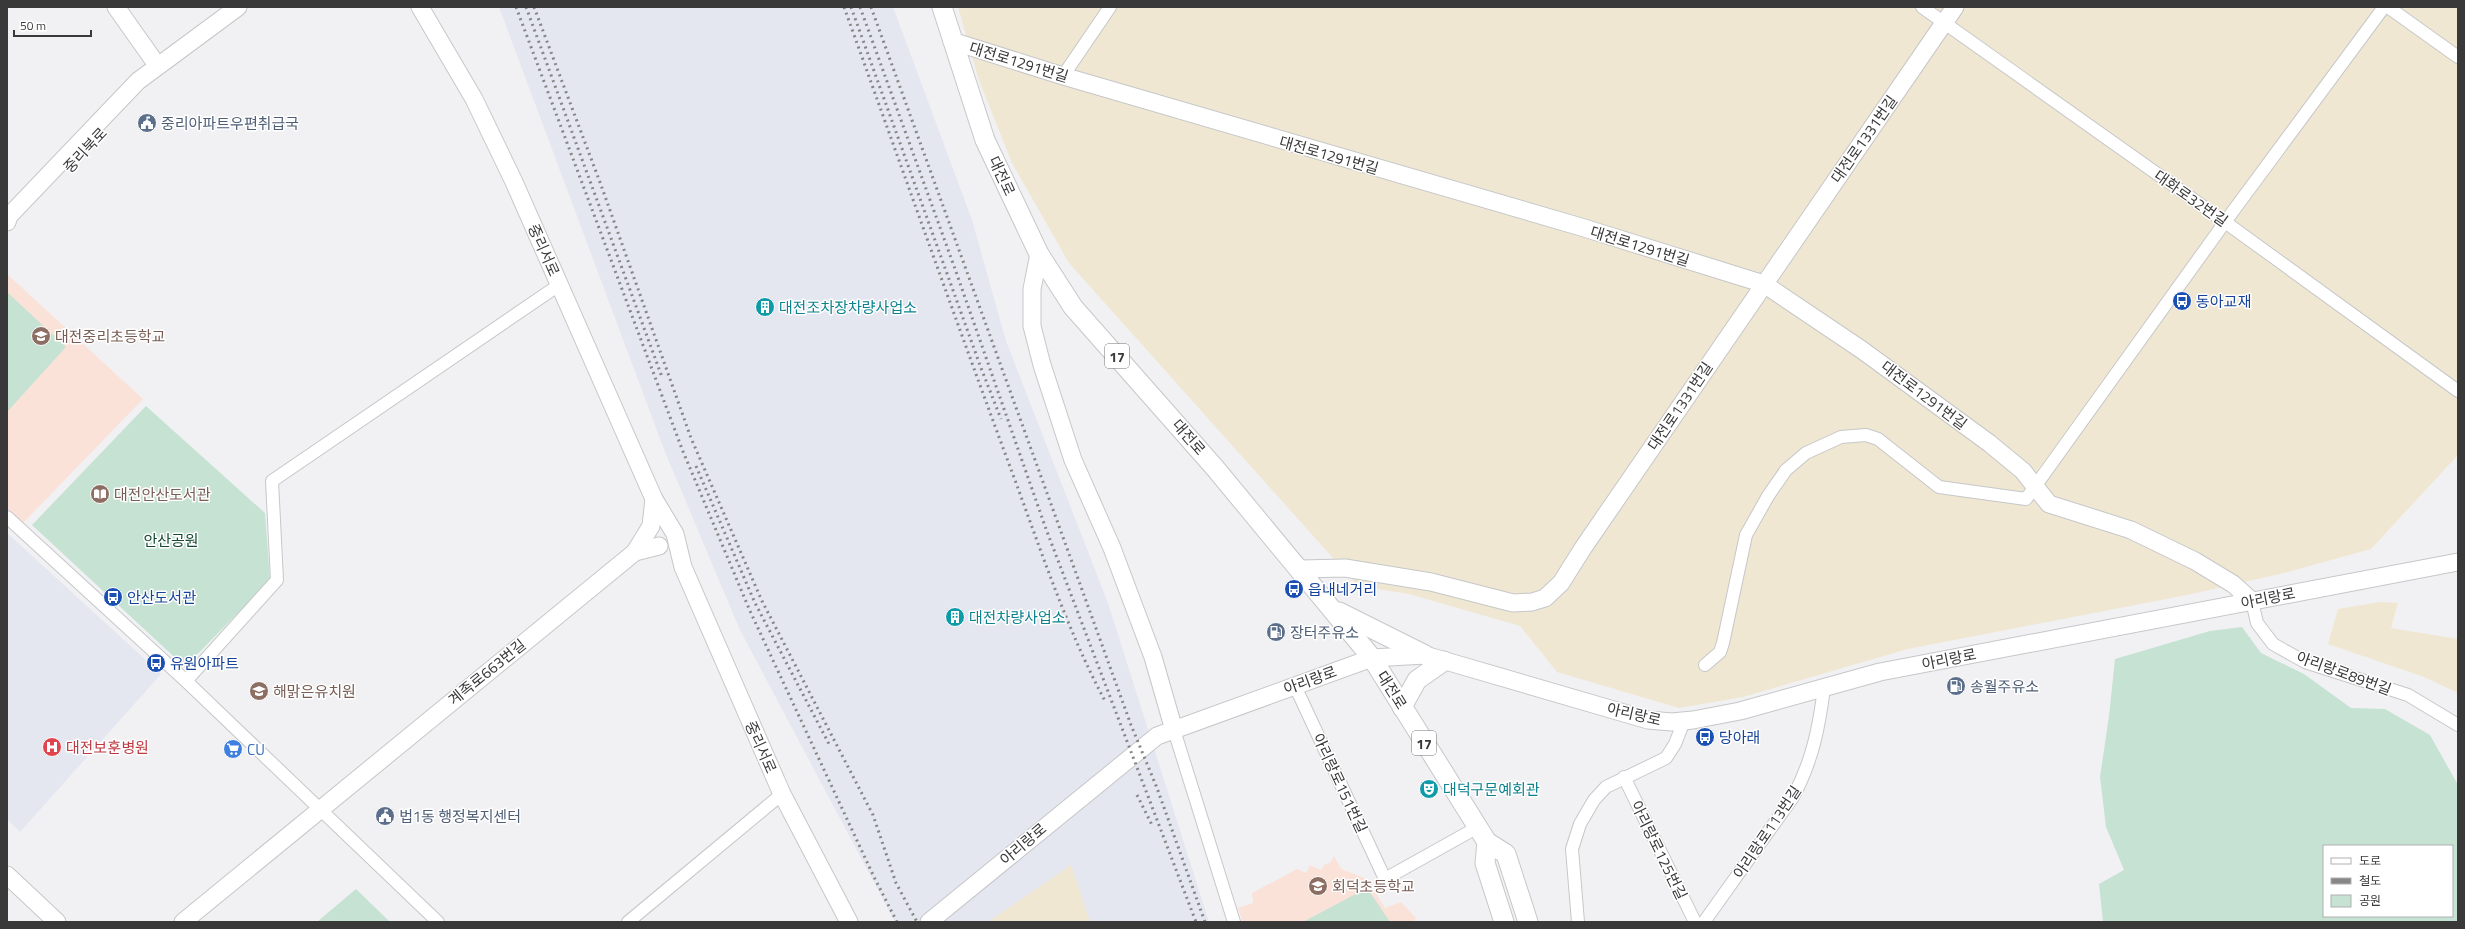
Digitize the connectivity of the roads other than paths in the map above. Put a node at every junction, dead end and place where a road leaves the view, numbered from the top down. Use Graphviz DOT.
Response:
graph roads {
  1 [pos="116,7"];
  2 [pos="238,7"];
  3 [pos="420,7"];
  4 [pos="942,7"];
  5 [pos="1110,7"];
  6 [pos="1922,7"];
  7 [pos="1956,7"];
  8 [pos="2384,7"];
  9 [pos="2388,7"];
  10 [pos="1944,23"];
  11 [pos="952,41"];
  12 [pos="2458,57"];
  13 [pos="157,65"];
  14 [pos="1063,76"];
  15 [pos="7,222"];
  16 [pos="2225,222"];
  17 [pos="7,228"];
  18 [pos="1038,254"];
  19 [pos="1764,284"];
  20 [pos="559,285"];
  21 [pos="2458,391"];
  22 [pos="2036,486"];
  23 [pos="654,504"];
  24 [pos="7,517"];
  25 [pos="663,539"];
  26 [pos="639,549"];
  27 [pos="2458,562"];
  28 [pos="680,564"];
  29 [pos="1300,569"];
  30 [pos="2252,601"];
  31 [pos="1332,609"];
  32 [pos="1425,655"];
  33 [pos="1372,658"];
  34 [pos="1444,661"];
  35 [pos="1705,665"];
  36 [pos="186,681"];
  37 [pos="1295,686"];
  38 [pos="1824,688"];
  39 [pos="1402,707"];
  40 [pos="1684,721"];
  41 [pos="2458,724"];
  42 [pos="1174,730"];
  43 [pos="1624,777"];
  44 [pos="782,794"];
  45 [pos="320,808"];
  46 [pos="1483,834"];
  47 [pos="7,875"];
  48 [pos="57,922"];
  49 [pos="183,922"];
  50 [pos="438,922"];
  51 [pos="628,922"];
  52 [pos="849,922"];
  53 [pos="929,922"];
  54 [pos="1234,922"];
  55 [pos="1504,922"];
  56 [pos="1528,922"];
  57 [pos="1578,922"];
  58 [pos="1695,922"];
  59 [pos="1704,922"];
  1 -- 13 [label="main road"];
  2 -- 13 [label="main road, 중리북로"];
  3 -- 20 [label="main road, 중리서로"];
  4 -- 11 [label="main road, 대전로 / 17"];
  5 -- 14 [label="street"];
  6 -- 10 [label="street, 대화로32번길"];
  7 -- 10 [label="main road, 대전로1331번길"];
  8 -- 16 [label="street"];
  9 -- 12 [label="street"];
  10 -- 16 [label="street, 대화로32번길"];
  10 -- 19 [label="main road, 대전로1331번길"];
  11 -- 14 [label="main road, 대전로1291번길"];
  11 -- 18 [label="main road, 대전로 / 17"];
  13 -- 15 [label="main road, 중리북로"];
  13 -- 17 [label="main road, 중리북로"];
  14 -- 19 [label="main road, 대전로1291번길"];
  16 -- 21 [label="street, 대화로32번길"];
  16 -- 22 [label="street"];
  18 -- 29 [label="main road, 대전로 / 17"];
  18 -- 42 [label="main road"];
  19 -- 22 [label="main road, 대전로1291번길"];
  19 -- 29 [label="main road, 대전로1331번길"];
  20 -- 23 [label="main road, 중리서로"];
  20 -- 36 [label="street"];
  22 -- 30 [label="main road, 대전로1291번길"];
  22 -- 35 [label="street"];
  23 -- 25 [label="main road, 중리서로"];
  23 -- 26 [label="main road"];
  24 -- 36 [label="street"];
  25 -- 26 [label="main road"];
  25 -- 28 [label="main road, 중리서로"];
  26 -- 28 [label="main road"];
  26 -- 45 [label="main road, 계족로663번길"];
  27 -- 30 [label="main road, 아리랑로"];
  28 -- 44 [label="main road, 중리서로"];
  29 -- 31 [label="main road, 대전로 / 17"];
  30 -- 38 [label="main road, 아리랑로"];
  30 -- 41 [label="street, 아리랑로89번길"];
  31 -- 32 [label="main road"];
  31 -- 33 [label="main road, 대전로 / 17"];
  32 -- 33 [label="main road, 아리랑로"];
  32 -- 34 [label="main road, 아리랑로"];
  33 -- 37 [label="main road, 아리랑로"];
  33 -- 39 [label="main road, 대전로 / 17"];
  34 -- 39 [label="main road"];
  34 -- 40 [label="main road, 아리랑로"];
  36 -- 45 [label="street"];
  37 -- 42 [label="main road, 아리랑로"];
  37 -- 46 [label="street, 아리랑로151번길"];
  38 -- 40 [label="main road, 아리랑로"];
  38 -- 59 [label="street, 아리랑로113번길"];
  39 -- 46 [label="main road, 대전로 / 17"];
  40 -- 43 [label="street"];
  42 -- 53 [label="main road, 아리랑로"];
  42 -- 54 [label="street"];
  43 -- 57 [label="street"];
  43 -- 58 [label="street, 아리랑로125번길"];
  44 -- 51 [label="street"];
  44 -- 52 [label="main road, 중리서로"];
  45 -- 49 [label="main road, 계족로663번길"];
  45 -- 50 [label="street"];
  46 -- 55 [label="main road"];
  46 -- 56 [label="main road, 대전로 / 17"];
  47 -- 48 [label="main road"];
}
